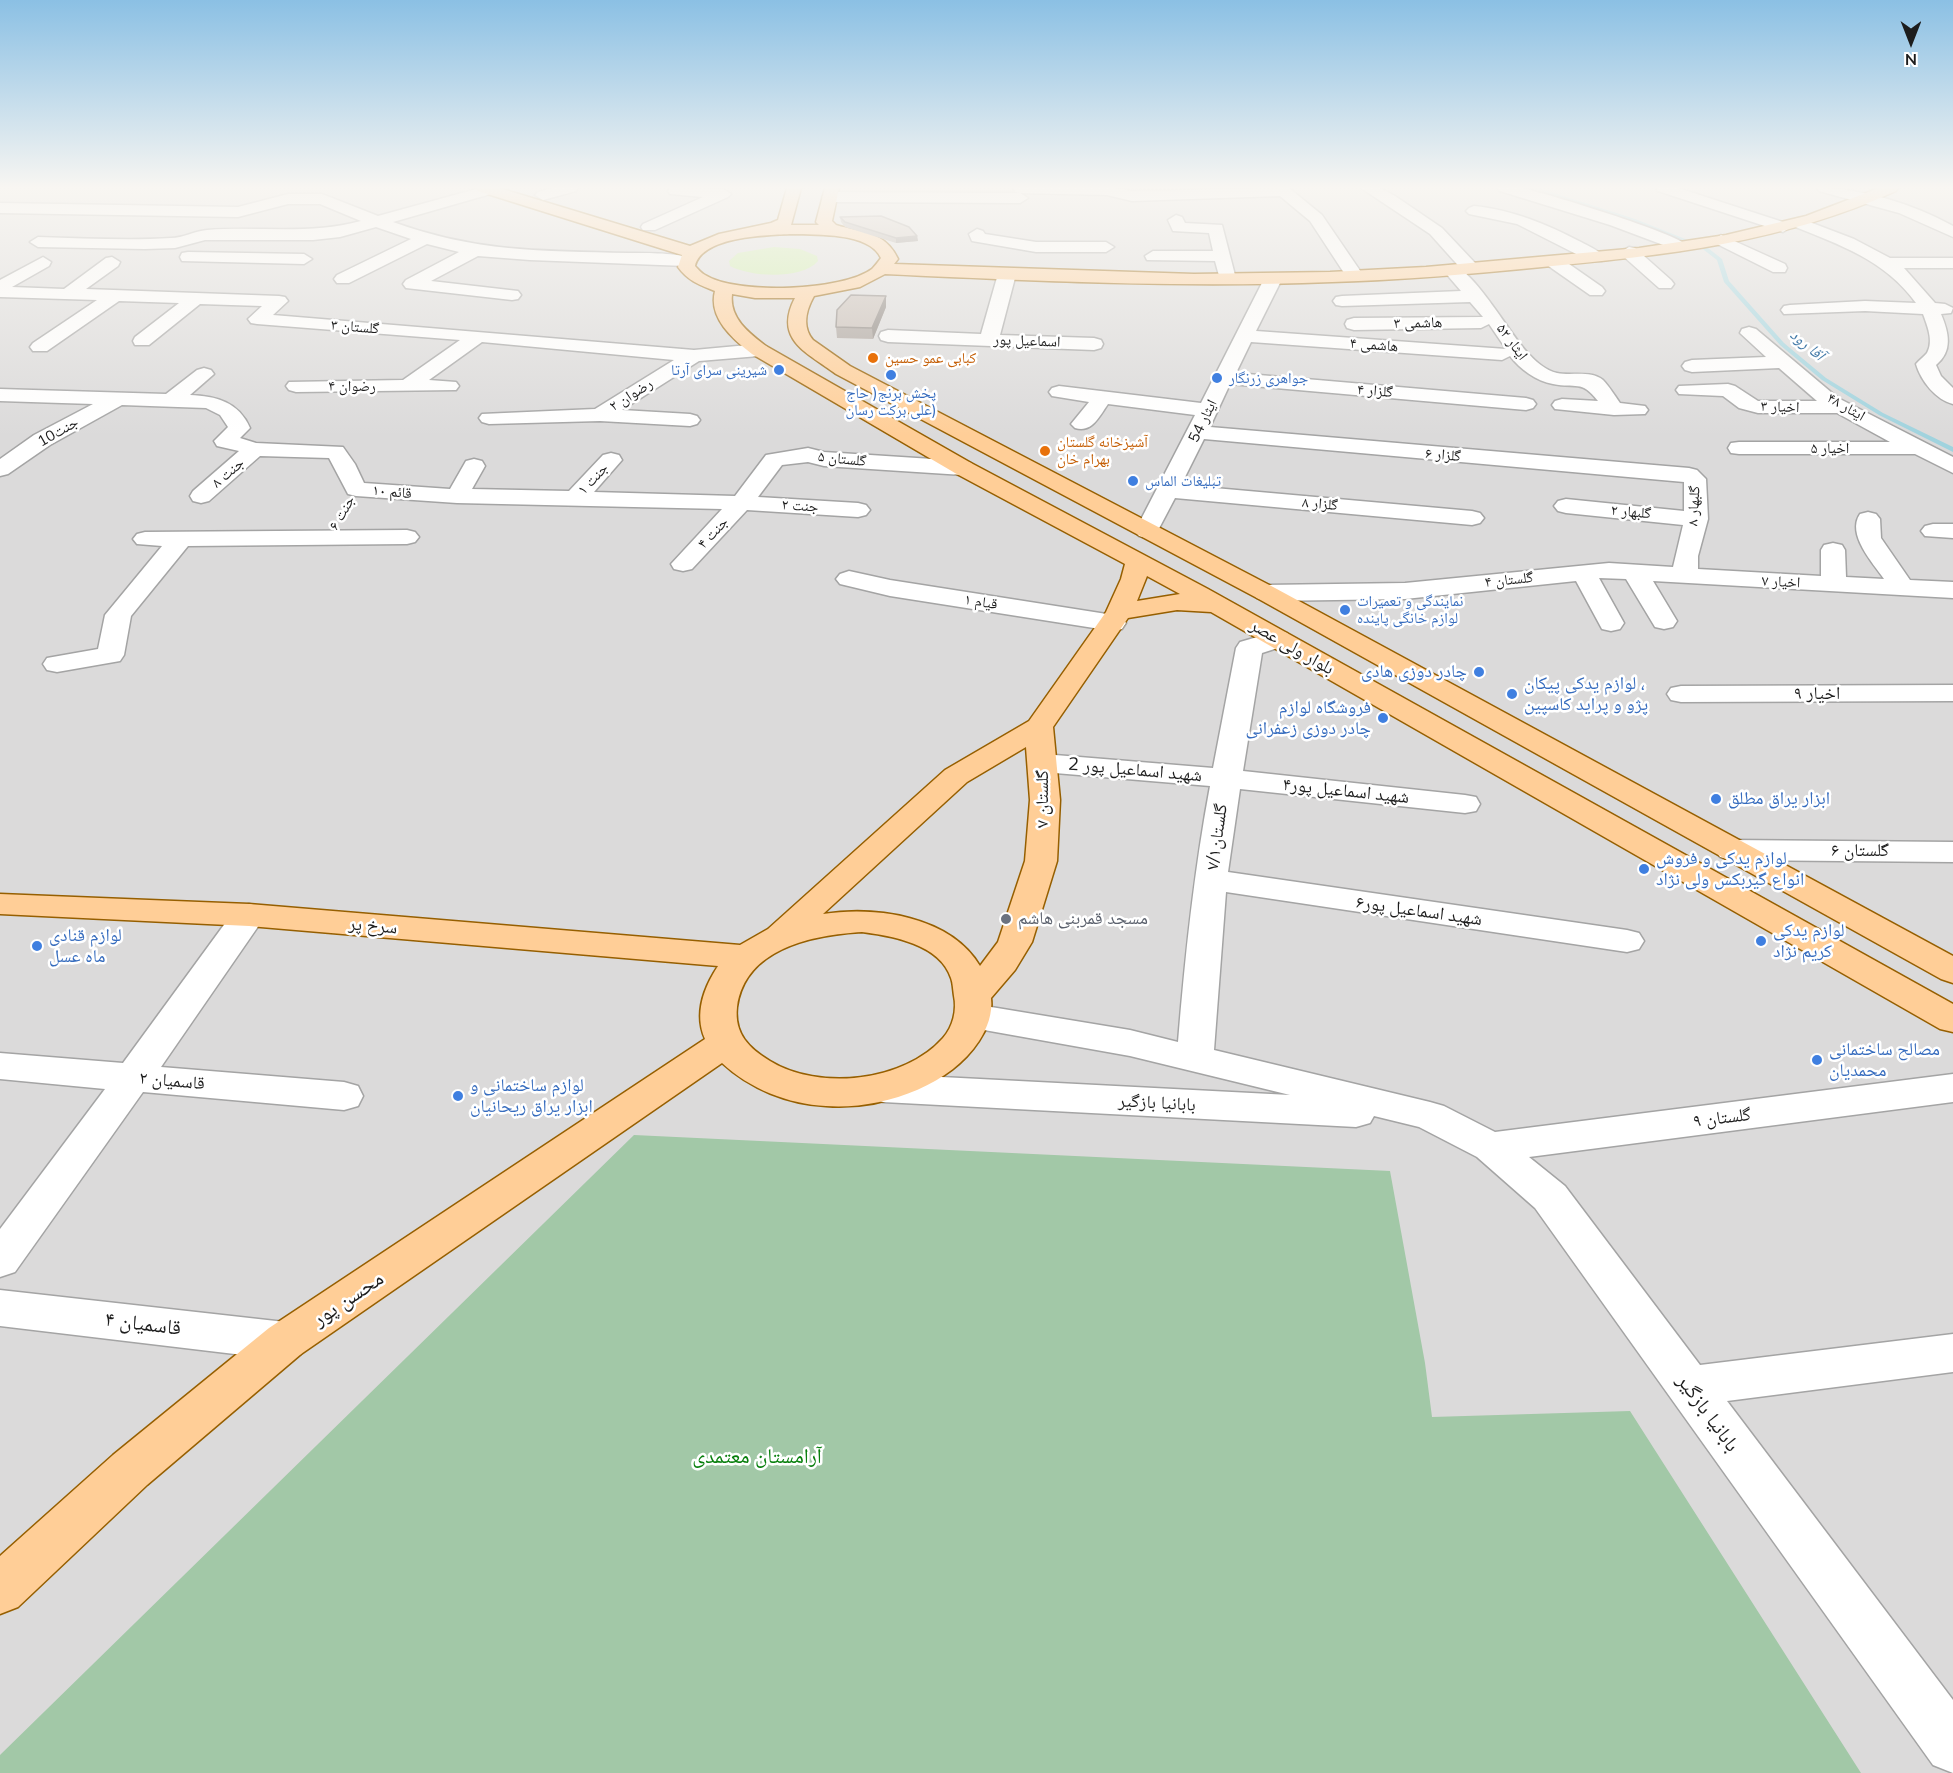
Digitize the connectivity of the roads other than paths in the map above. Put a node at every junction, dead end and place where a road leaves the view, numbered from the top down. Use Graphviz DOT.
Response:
graph roads {
  1 [pos="28,271"];
  2 [pos="100,271"];
  3 [pos="360,271"];
  4 [pos="437,271"];
  5 [pos="689,271"];
  6 [pos="881,271"];
  7 [pos="927,271"];
  8 [pos="1034,271"];
  9 [pos="1225,271"];
  10 [pos="1351,271"];
  11 [pos="1437,271"];
  12 [pos="1453,271"];
  13 [pos="1567,271"];
  14 [pos="1650,271"];
  15 [pos="1897,271"];
  16 [pos="1008,274"];
  17 [pos="1034,275"];
  18 [pos="1354,275"];
  19 [pos="228,279"];
  20 [pos="343,279"];
  21 [pos="1227,279"];
  22 [pos="1273,279"];
  23 [pos="1906,279"];
  24 [pos="1953,279"];
  25 [pos="1665,284"];
  26 [pos="0,287"];
  27 [pos="724,288"];
  28 [pos="1596,291"];
  29 [pos="0,292"];
  30 [pos="808,292"];
  31 [pos="34,293"];
  32 [pos="68,294"];
  33 [pos="512,295"];
  34 [pos="115,296"];
  35 [pos="1476,296"];
  36 [pos="201,299"];
  37 [pos="1405,299"];
  38 [pos="1342,301"];
  39 [pos="1931,308"];
  40 [pos="1790,309"];
  41 [pos="1953,309"];
  42 [pos="9,310"];
  43 [pos="726,316"];
  44 [pos="797,319"];
  45 [pos="1481,322"];
  46 [pos="1423,323"];
  47 [pos="1354,324"];
  48 [pos="1749,333"];
  49 [pos="888,336"];
  50 [pos="1245,336"];
  51 [pos="477,337"];
  52 [pos="989,340"];
  53 [pos="142,341"];
  54 [pos="1094,344"];
  55 [pos="40,347"];
  56 [pos="1440,349"];
  57 [pos="759,350"];
  58 [pos="1502,354"];
  59 [pos="694,356"];
  60 [pos="1781,362"];
  61 [pos="1692,366"];
  62 [pos="1928,371"];
  63 [pos="1953,373"];
  64 [pos="204,374"];
  65 [pos="30,378"];
  66 [pos="105,378"];
  67 [pos="1224,378"];
  68 [pos="1802,378"];
  69 [pos="1758,379"];
  70 [pos="296,386"];
  71 [pos="408,386"];
  72 [pos="449,386"];
  73 [pos="1686,390"];
  74 [pos="1059,392"];
  75 [pos="3,395"];
  76 [pos="1103,397"];
  77 [pos="82,398"];
  78 [pos="1953,398"];
  79 [pos="118,399"];
  80 [pos="170,401"];
  81 [pos="1526,404"];
  82 [pos="1562,405"];
  83 [pos="1843,407"];
  84 [pos="1614,409"];
  85 [pos="1208,410"];
  86 [pos="1638,410"];
  87 [pos="600,415"];
  88 [pos="489,417"];
  89 [pos="690,420"];
  90 [pos="1082,424"];
  91 [pos="1198,432"];
  92 [pos="1952,442"];
  93 [pos="33,446"];
  94 [pos="1925,447"];
  95 [pos="1739,448"];
  96 [pos="64,449"];
  97 [pos="255,449"];
  98 [pos="611,460"];
  99 [pos="474,466"];
  100 [pos="1953,466"];
  101 [pos="963,468"];
  102 [pos="0,469"];
  103 [pos="1689,474"];
  104 [pos="1168,491"];
  105 [pos="201,496"];
  106 [pos="457,496"];
  107 [pos="576,498"];
  108 [pos="742,502"];
  109 [pos="1566,506"];
  110 [pos="858,510"];
  111 [pos="342,513"];
  112 [pos="1472,518"];
  113 [pos="1696,519"];
  114 [pos="1868,519"];
  115 [pos="1147,531"];
  116 [pos="407,537"];
  117 [pos="145,539"];
  118 [pos="181,539"];
  119 [pos="1833,550"];
  120 [pos="1138,561"];
  121 [pos="1637,561"];
  122 [pos="683,564"];
  123 [pos="1685,566"];
  124 [pos="1596,572"];
  125 [pos="849,579"];
  126 [pos="1834,584"];
  127 [pos="1902,587"];
  128 [pos="1953,590"];
  129 [pos="1266,593"];
  130 [pos="1220,606"];
  131 [pos="1116,617"];
  132 [pos="1664,621"];
  133 [pos="1611,623"];
  134 [pos="1278,639"];
  135 [pos="57,663"];
  136 [pos="1953,693"];
  137 [pos="1681,694"];
  138 [pos="1039,727"];
  139 [pos="1043,763"];
  140 [pos="1226,778"];
  141 [pos="1465,804"];
  142 [pos="1731,850"];
  143 [pos="1953,852"];
  144 [pos="1211,880"];
  145 [pos="0,904"];
  146 [pos="249,915"];
  147 [pos="777,937"];
  148 [pos="1627,941"];
  149 [pos="746,957"];
  150 [pos="1953,971"];
  151 [pos="974,1005"];
  152 [pos="1953,1020"];
  153 [pos="724,1044"];
  154 [pos="1195,1058"];
  155 [pos="0,1066"];
  156 [pos="134,1077"];
  157 [pos="883,1088"];
  158 [pos="1953,1089"];
  159 [pos="344,1096"];
  160 [pos="1430,1116"];
  161 [pos="1491,1147"];
  162 [pos="0,1260"];
  163 [pos="0,1308"];
  164 [pos="285,1341"];
  165 [pos="1953,1353"];
  166 [pos="1689,1386"];
  167 [pos="0,1590"];
  168 [pos="1953,1745"];
  1 -- 26 [label="street"];
  2 -- 32 [label="street"];
  3 -- 20 [label="street"];
  4 -- 33 [label="street"];
  5 -- 27 [label="main road"];
  6 -- 30 [label="main road"];
  7 -- 16 [label="main road"];
  8 -- 17 [label="street"];
  9 -- 21 [label="street"];
  10 -- 18 [label="street"];
  11 -- 18 [label="main road"];
  12 -- 35 [label="street, ایثار ۵۲"];
  13 -- 28 [label="street"];
  14 -- 25 [label="street"];
  15 -- 23 [label="street"];
  16 -- 17 [label="main road"];
  16 -- 52 [label="street"];
  17 -- 21 [label="main road"];
  18 -- 22 [label="main road"];
  19 -- 36 [label="street"];
  21 -- 22 [label="main road"];
  22 -- 50 [label="street, ایثار 54"];
  23 -- 24 [label="street"];
  23 -- 39 [label="street"];
  27 -- 30 [label="main road"];
  27 -- 43 [label="main road"];
  29 -- 31 [label="street, گلستان ۳"];
  30 -- 44 [label="main road"];
  31 -- 32 [label="street, گلستان ۳"];
  31 -- 42 [label="street"];
  32 -- 34 [label="street, گلستان ۳"];
  34 -- 36 [label="street, گلستان ۳"];
  34 -- 55 [label="street"];
  35 -- 37 [label="street"];
  35 -- 84 [label="street, ایثار ۵۲"];
  36 -- 51 [label="street, گلستان ۳"];
  36 -- 53 [label="street"];
  37 -- 38 [label="street"];
  37 -- 46 [label="street"];
  39 -- 40 [label="street"];
  39 -- 41 [label="street"];
  39 -- 62 [label="street"];
  43 -- 44 [label="main road"];
  43 -- 57 [label="main road, بلوار ولی عصر"];
  44 -- 115 [label="main road, بلوار ولی عصر"];
  45 -- 46 [label="street, هاشمی ۳"];
  46 -- 47 [label="street, هاشمی ۳"];
  46 -- 56 [label="street"];
  48 -- 60 [label="street, ایثار ۴۸"];
  49 -- 52 [label="street, اسماعیل پور"];
  50 -- 56 [label="street, هاشمی ۴"];
  50 -- 67 [label="street, ایثار 54"];
  51 -- 59 [label="street, گلستان ۳"];
  51 -- 71 [label="street"];
  52 -- 54 [label="street, اسماعیل پور"];
  56 -- 58 [label="street, هاشمی ۴"];
  57 -- 59 [label="street, گلستان ۳"];
  57 -- 101 [label="main road, بلوار ولی عصر"];
  59 -- 87 [label="street, رضوان ۲"];
  60 -- 61 [label="street"];
  60 -- 68 [label="street, ایثار ۴۸"];
  62 -- 63 [label="street"];
  62 -- 78 [label="street"];
  64 -- 80 [label="street"];
  65 -- 75 [label="street"];
  66 -- 77 [label="street"];
  67 -- 81 [label="street, گلزار ۴"];
  67 -- 85 [label="street, ایثار 54"];
  68 -- 69 [label="street"];
  68 -- 83 [label="street, ایثار ۴۸"];
  70 -- 71 [label="street, رضوان ۴"];
  71 -- 72 [label="street, رضوان ۴"];
  73 -- 83 [label="street, اخیار ۳"];
  74 -- 76 [label="street"];
  75 -- 77 [label="street, قائم ۱۰"];
  76 -- 85 [label="street"];
  76 -- 90 [label="street"];
  77 -- 79 [label="street, قائم ۱۰"];
  79 -- 80 [label="street, قائم ۱۰"];
  79 -- 93 [label="street, جنت10"];
  80 -- 97 [label="street, قائم ۱۰"];
  82 -- 84 [label="street"];
  83 -- 94 [label="street, ایثار ۴۸"];
  84 -- 86 [label="street"];
  85 -- 91 [label="street, ایثار 54"];
  87 -- 88 [label="street"];
  87 -- 89 [label="street"];
  91 -- 103 [label="street, گلزار ۶"];
  91 -- 104 [label="street, ایثار 54"];
  92 -- 94 [label="street, اخیار ۵"];
  93 -- 96 [label="street"];
  93 -- 102 [label="street, جنت10"];
  94 -- 95 [label="street, اخیار ۵"];
  94 -- 100 [label="street, ایثار ۴۸"];
  97 -- 105 [label="street, جنت ۸"];
  97 -- 111 [label="street, قائم ۱۰"];
  98 -- 107 [label="street, جنت ۱"];
  99 -- 106 [label="street"];
  101 -- 108 [label="street, گلستان ۵"];
  101 -- 120 [label="main road, بلوار ولی عصر"];
  103 -- 113 [label="street, گلبهار ۸"];
  104 -- 112 [label="street, گلزار ۸"];
  104 -- 115 [label="street, ایثار 54"];
  106 -- 107 [label="street, قائم ۱۰"];
  106 -- 111 [label="street, قائم ۱۰"];
  107 -- 108 [label="street, قائم ۱۰"];
  108 -- 110 [label="street, جنت ۲"];
  108 -- 122 [label="street, جنت ۴"];
  109 -- 113 [label="street, گلبهار ۲"];
  111 -- 116 [label="street"];
  111 -- 118 [label="street"];
  113 -- 123 [label="street, گلبهار ۸"];
  114 -- 127 [label="street"];
  115 -- 129 [label="main road, بلوار ولی عصر"];
  117 -- 118 [label="street"];
  118 -- 135 [label="street"];
  119 -- 126 [label="street"];
  120 -- 130 [label="main road, بلوار ولی عصر"];
  120 -- 131 [label="main road"];
  121 -- 123 [label="street, اخیار ۷"];
  121 -- 124 [label="street, اخیار ۷"];
  121 -- 132 [label="street"];
  123 -- 126 [label="street, اخیار ۷"];
  124 -- 129 [label="street, گلستان ۴"];
  124 -- 133 [label="street"];
  125 -- 131 [label="street, قیام ۱"];
  126 -- 127 [label="street, اخیار ۷"];
  127 -- 128 [label="street, اخیار ۷"];
  129 -- 142 [label="main road, بلوار ولی عصر"];
  130 -- 131 [label="main road"];
  130 -- 134 [label="main road, بلوار ولی عصر"];
  131 -- 138 [label="main road"];
  134 -- 140 [label="street, گلستان۷/۱"];
  134 -- 152 [label="main road, بلوار ولی عصر"];
  136 -- 137 [label="street, اخیار ۹"];
  138 -- 139 [label="main road, گلستان ۷"];
  138 -- 147 [label="main road"];
  139 -- 140 [label="street, شهید اسماعیل پور 2"];
  139 -- 151 [label="main road, گلستان ۷"];
  140 -- 141 [label="street, شهید اسماعیل پور۴"];
  140 -- 144 [label="street, گلستان۷/۱"];
  142 -- 143 [label="street, گلستان ۶"];
  142 -- 150 [label="main road, بلوار ولی عصر"];
  144 -- 148 [label="street, شهید اسماعیل پور۶"];
  144 -- 154 [label="street, گلستان۷/۱"];
  145 -- 146 [label="main road, سرخ پر"];
  146 -- 149 [label="main road, سرخ پر"];
  146 -- 156 [label="street"];
  147 -- 149 [label="main road"];
  147 -- 151 [label="main road"];
  149 -- 153 [label="main road"];
  151 -- 154 [label="street, بابانیا بازگیر"];
  151 -- 157 [label="main road, گلستان ۷"];
  153 -- 157 [label="main road, گلستان ۷"];
  153 -- 164 [label="main road, محسن پور"];
  154 -- 160 [label="street, بابانیا بازگیر"];
  155 -- 156 [label="street, قاسمیان ۲"];
  156 -- 159 [label="street, قاسمیان ۲"];
  156 -- 162 [label="street"];
  157 -- 160 [label="street, بابانیا بازگیر"];
  158 -- 161 [label="street, گلستان ۹"];
  160 -- 161 [label="street, بابانیا بازگیر"];
  161 -- 166 [label="street, بابانیا بازگیر"];
  163 -- 164 [label="street, قاسمیان ۴"];
  164 -- 167 [label="main road, محسن پور"];
  165 -- 166 [label="street"];
  166 -- 168 [label="street, بابانیا بازگیر"];
}
